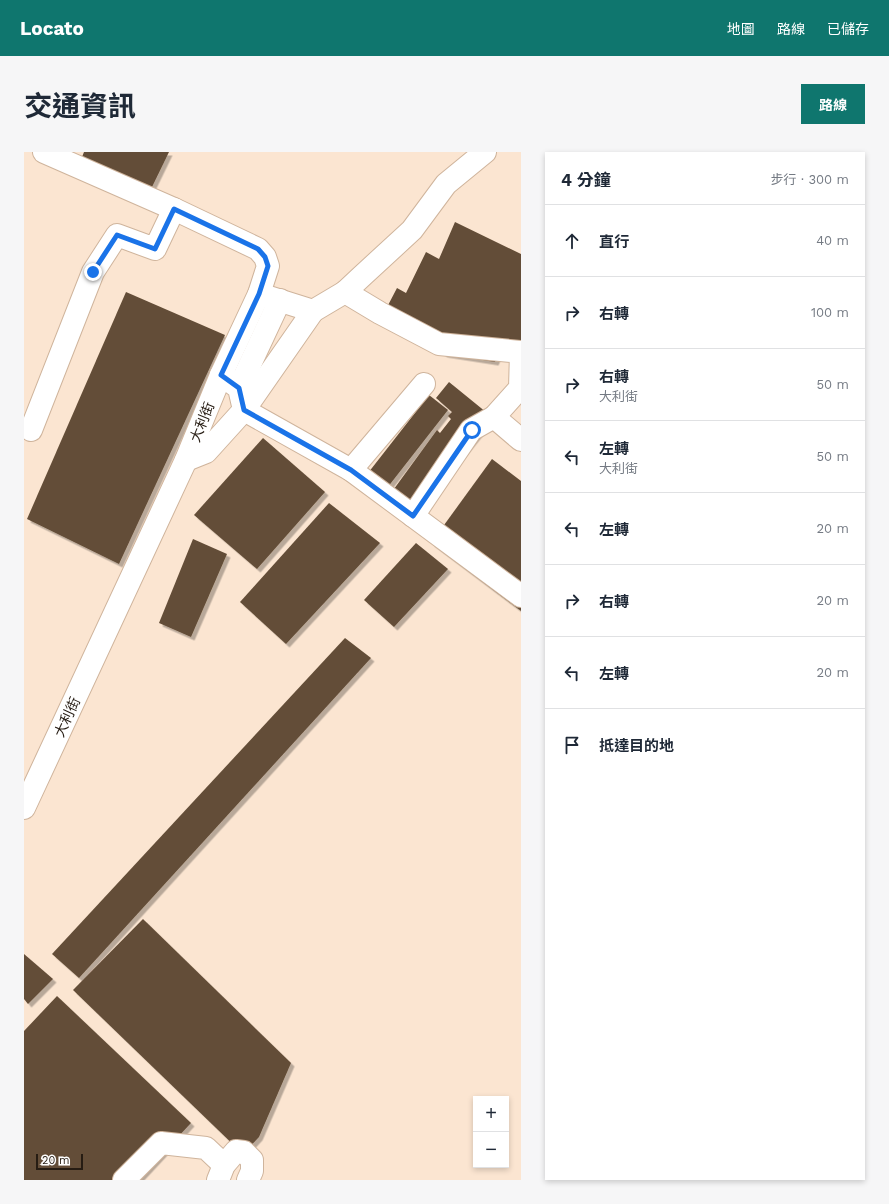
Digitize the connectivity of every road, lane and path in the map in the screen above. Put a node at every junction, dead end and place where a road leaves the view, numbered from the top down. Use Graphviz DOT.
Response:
graph roads {
  1 [pos="44,152"];
  2 [pos="485,152"];
  3 [pos="174,209"];
  4 [pos="345,292"];
  5 [pos="259,294"];
  6 [pos="280,300"];
  7 [pos="313,311"];
  8 [pos="521,352"];
  9 [pos="221,375"];
  10 [pos="424,384"];
  11 [pos="239,388"];
  12 [pos="244,410"];
  13 [pos="494,417"];
  14 [pos="31,430"];
  15 [pos="521,440"];
  16 [pos="186,460"];
  17 [pos="351,470"];
  18 [pos="413,516"];
  19 [pos="521,596"];
  20 [pos="24,808"];
  21 [pos="221,1173"];
  22 [pos="124,1180"];
  23 [pos="248,1180"];
  1 -- 3 [label="street, 大利街"];
  2 -- 4 [label="street"];
  3 -- 5 [label="street, 大利街"];
  3 -- 14 [label="street"];
  4 -- 7 [label="street"];
  4 -- 8 [label="street"];
  5 -- 6 [label="street"];
  5 -- 9 [label="street, 大利街"];
  6 -- 7 [label="street"];
  6 -- 11 [label="street"];
  7 -- 12 [label="street"];
  8 -- 13 [label="street"];
  9 -- 11 [label="street"];
  9 -- 16 [label="street, 大利街"];
  10 -- 17 [label="street"];
  11 -- 12 [label="street"];
  12 -- 16 [label="street"];
  12 -- 17 [label="street"];
  13 -- 15 [label="street"];
  13 -- 18 [label="street"];
  16 -- 20 [label="street, 大利街"];
  17 -- 18 [label="street"];
  18 -- 19 [label="street"];
  21 -- 22 [label="street"];
  21 -- 23 [label="street"];
}
